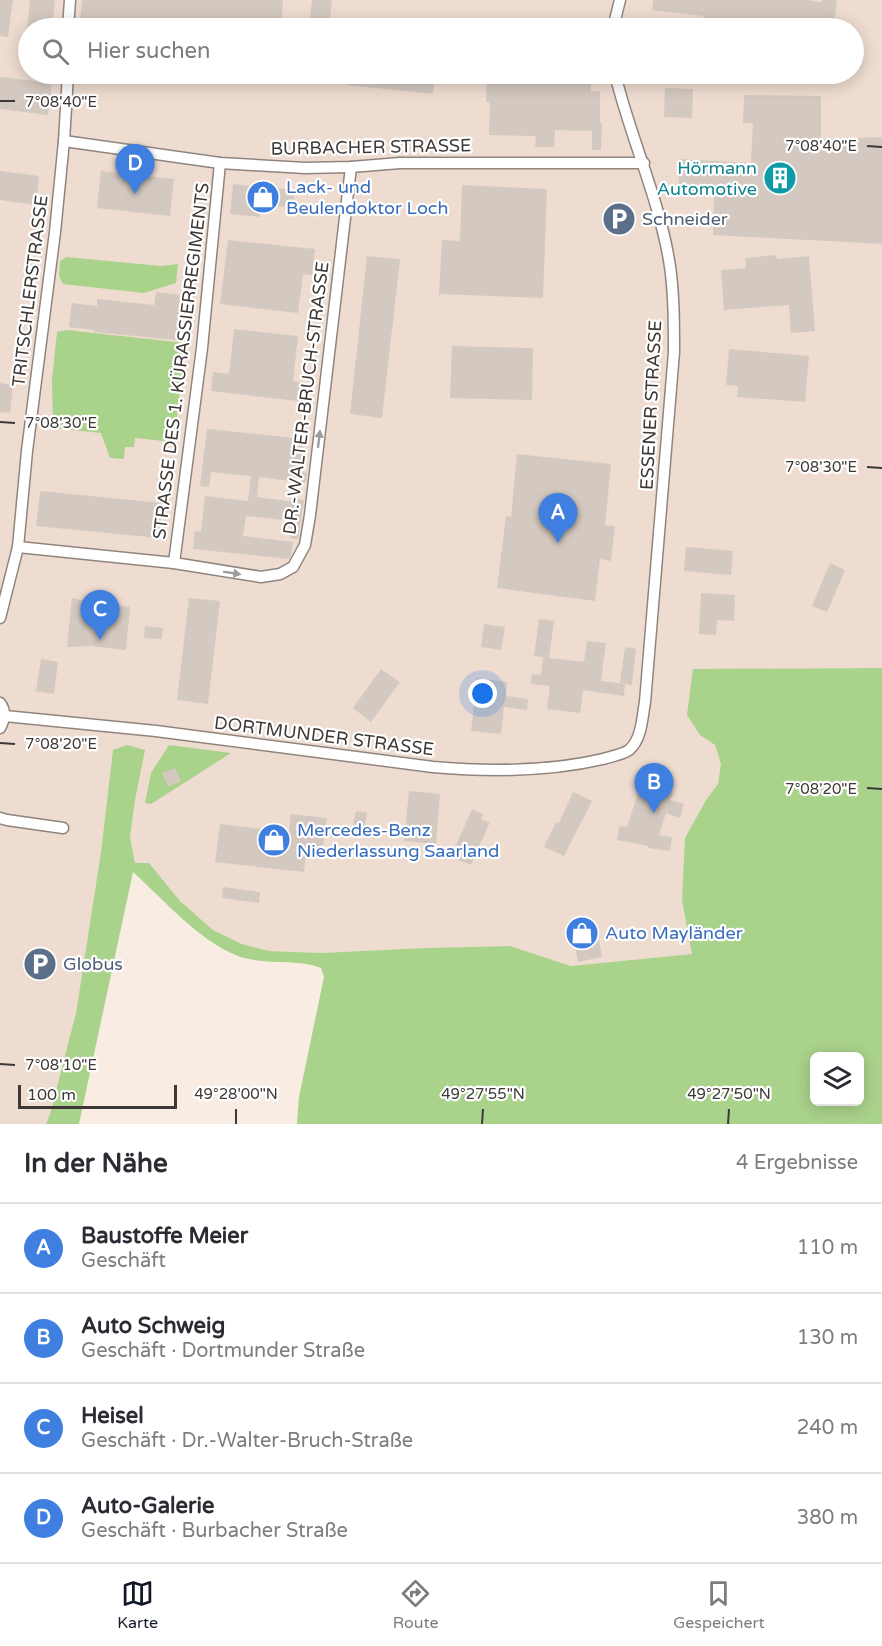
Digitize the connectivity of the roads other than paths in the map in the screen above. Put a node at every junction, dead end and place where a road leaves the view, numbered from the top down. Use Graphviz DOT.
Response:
graph roads {
  1 [pos="70,0"];
  2 [pos="620,0"];
  3 [pos="69,18"];
  4 [pos="616,18"];
  5 [pos="67,84"];
  6 [pos="618,84"];
  7 [pos="64,141"];
  8 [pos="220,163"];
  9 [pos="644,163"];
  10 [pos="351,167"];
  11 [pos="18,547"];
  12 [pos="174,563"];
  13 [pos="0,618"];
  14 [pos="0,703"];
  15 [pos="5,716"];
  16 [pos="0,728"];
  17 [pos="635,743"];
  18 [pos="0,818"];
  19 [pos="63,828"];
  1 -- 3 [label="street"];
  2 -- 4 [label="street"];
  5 -- 7 [label="street, TRITSCHLERSTRASSE"];
  6 -- 9 [label="street, ESSENER STRASSE"];
  7 -- 8 [label="street, BURBACHER STRASSE"];
  7 -- 11 [label="street, TRITSCHLERSTRASSE"];
  8 -- 10 [label="street, BURBACHER STRASSE"];
  8 -- 12 [label="street, STRASSE DES 1. KÜRASSIERREGIMENTS"];
  9 -- 10 [label="street, BURBACHER STRASSE"];
  9 -- 17 [label="street, ESSENER STRASSE"];
  12 -- 10 [label="street, DR.-WALTER-BRUCH-STRASSE, one-way"];
  11 -- 12 [label="street, DR.-WALTER-BRUCH-STRASSE"];
  11 -- 13 [label="street, TRITSCHLERSTRASSE"];
  14 -- 15 [label="street"];
  15 -- 16 [label="street"];
  15 -- 17 [label="street, DORTMUNDER STRASSE"];
  18 -- 19 [label="street"];
}
